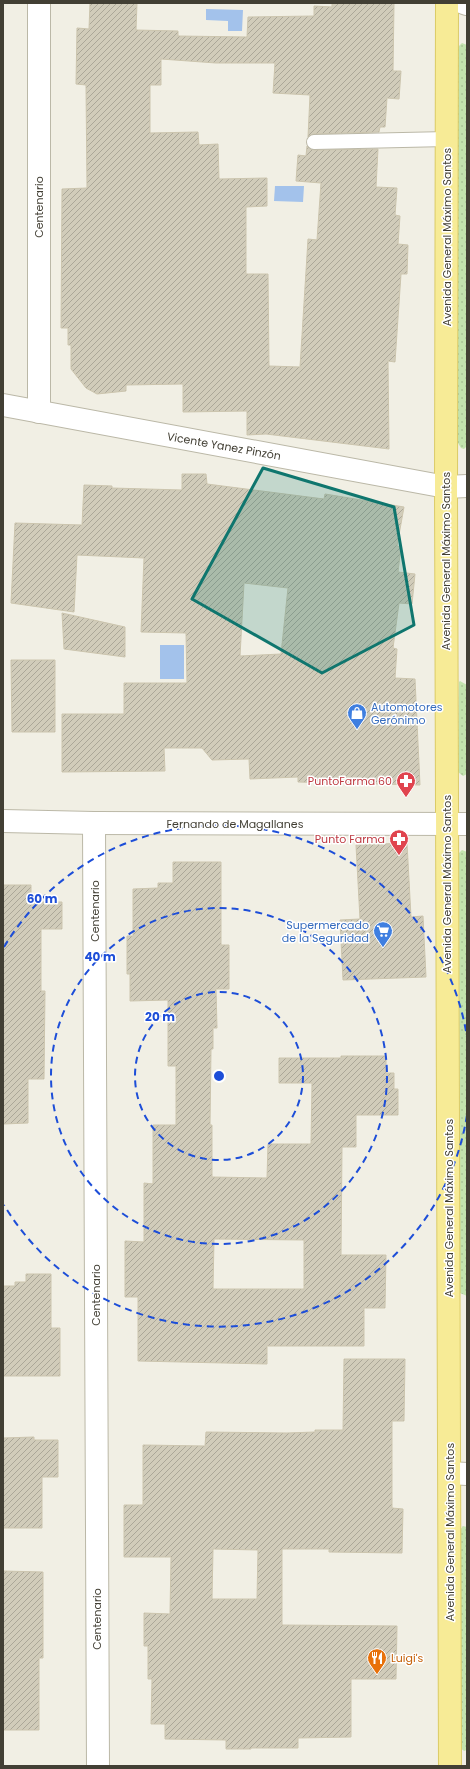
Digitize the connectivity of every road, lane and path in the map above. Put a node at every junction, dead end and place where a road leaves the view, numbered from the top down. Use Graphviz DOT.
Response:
graph roads {
  1 [pos="39,3"];
  2 [pos="447,3"];
  3 [pos="447,140"];
  4 [pos="314,142"];
  5 [pos="3,405"];
  6 [pos="39,412"];
  7 [pos="456,486"];
  8 [pos="3,821"];
  9 [pos="94,823"];
  10 [pos="457,824"];
  11 [pos="458,1474"];
  12 [pos="98,1766"];
  13 [pos="450,1766"];
  1 -- 6 [label="street, Centenario"];
  2 -- 3 [label="main road, Avenida General Máximo Santos"];
  3 -- 4 [label="lane"];
  3 -- 7 [label="main road, Avenida General Máximo Santos"];
  5 -- 6 [label="street, Vicente Yanez Pinzón"];
  6 -- 7 [label="street, Vicente Yanez Pinzón"];
  7 -- 10 [label="main road, Avenida General Máximo Santos"];
  8 -- 9 [label="street, Fernando de Magallanes"];
  9 -- 10 [label="street, Fernando de Magallanes"];
  9 -- 12 [label="street, Centenario"];
  10 -- 11 [label="main road, Avenida General Máximo Santos"];
  11 -- 13 [label="main road, Avenida General Máximo Santos"];
}
